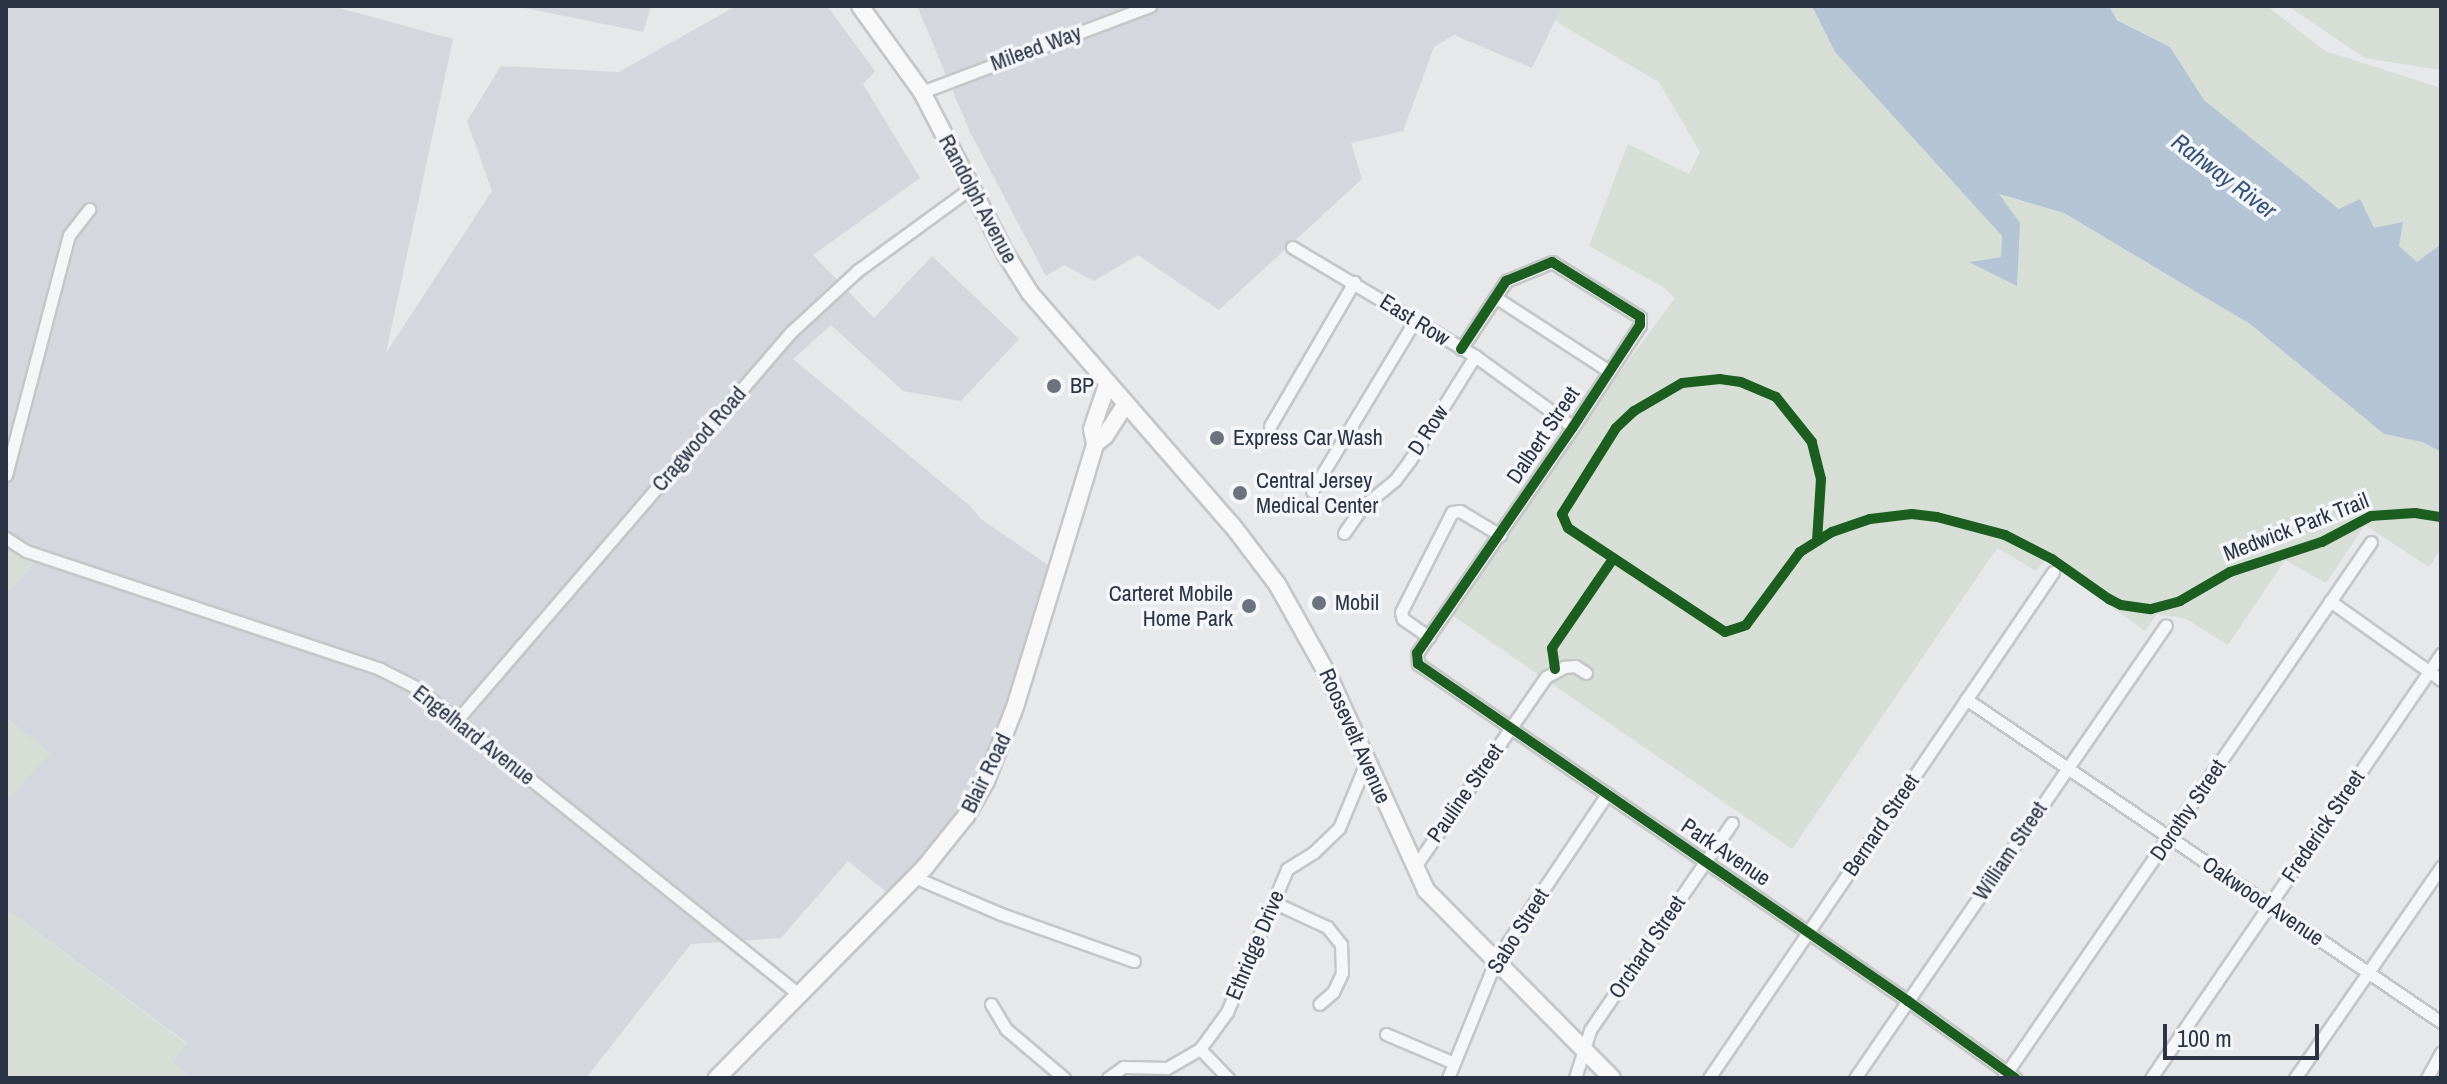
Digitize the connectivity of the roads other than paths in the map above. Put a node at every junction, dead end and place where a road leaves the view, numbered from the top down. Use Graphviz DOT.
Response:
graph roads {
  1 [pos="860,6"];
  2 [pos="1150,6"];
  3 [pos="922,92"];
  4 [pos="971,188"];
  5 [pos="89,209"];
  6 [pos="1292,247"];
  7 [pos="1354,282"];
  8 [pos="1495,297"];
  9 [pos="1415,320"];
  10 [pos="1461,349"];
  11 [pos="1475,356"];
  12 [pos="1609,371"];
  13 [pos="1107,385"];
  14 [pos="1125,405"];
  15 [pos="1270,426"];
  16 [pos="1573,427"];
  17 [pos="1095,444"];
  18 [pos="6,475"];
  19 [pos="1312,491"];
  20 [pos="1344,533"];
  21 [pos="1500,535"];
  22 [pos="6,538"];
  23 [pos="2371,542"];
  24 [pos="2053,572"];
  25 [pos="2330,601"];
  26 [pos="2166,625"];
  27 [pos="1429,637"];
  28 [pos="2441,654"];
  29 [pos="1416,659"];
  30 [pos="2429,672"];
  31 [pos="1586,673"];
  32 [pos="2441,680"];
  33 [pos="1966,699"];
  34 [pos="457,720"];
  35 [pos="1510,728"];
  36 [pos="1370,766"];
  37 [pos="2066,768"];
  38 [pos="1607,794"];
  39 [pos="1732,823"];
  40 [pos="2170,838"];
  41 [pos="1705,862"];
  42 [pos="2441,867"];
  43 [pos="1414,868"];
  44 [pos="914,877"];
  45 [pos="1273,902"];
  46 [pos="2270,906"];
  47 [pos="1809,932"];
  48 [pos="1496,960"];
  49 [pos="1134,961"];
  50 [pos="2369,973"];
  51 [pos="800,995"];
  52 [pos="1908,1001"];
  53 [pos="991,1004"];
  54 [pos="1319,1004"];
  55 [pos="2441,1022"];
  56 [pos="1386,1034"];
  57 [pos="1200,1049"];
  58 [pos="1584,1050"];
  59 [pos="2441,1053"];
  60 [pos="1454,1063"];
  61 [pos="2008,1076"];
  62 [pos="717,1078"];
  63 [pos="1064,1078"];
  64 [pos="1108,1078"];
  65 [pos="1228,1078"];
  66 [pos="1448,1078"];
  67 [pos="1575,1078"];
  68 [pos="1612,1078"];
  69 [pos="1709,1078"];
  70 [pos="1855,1078"];
  71 [pos="2151,1078"];
  72 [pos="2295,1078"];
  73 [pos="2427,1078"];
  1 -- 3 [label="main road, Randolph Avenue"];
  2 -- 3 [label="street, Mileed Way"];
  3 -- 4 [label="main road, Randolph Avenue"];
  4 -- 13 [label="main road, Randolph Avenue"];
  4 -- 34 [label="street, Cragwood Road"];
  5 -- 18 [label="street"];
  6 -- 7 [label="street, East Row"];
  7 -- 9 [label="street, East Row"];
  7 -- 15 [label="street"];
  8 -- 10 [label="street"];
  8 -- 12 [label="street"];
  8 -- 12 [label="street, Dalbert Street"];
  9 -- 10 [label="street, East Row"];
  9 -- 19 [label="street"];
  10 -- 11 [label="street, East Row"];
  11 -- 16 [label="street, East Row"];
  11 -- 20 [label="street, D Row"];
  12 -- 16 [label="street, Dalbert Street"];
  13 -- 14 [label="main road, Roosevelt Avenue"];
  13 -- 17 [label="main road, Blair Road"];
  14 -- 17 [label="main road"];
  14 -- 36 [label="main road, Roosevelt Avenue"];
  16 -- 21 [label="street, Dalbert Street"];
  17 -- 44 [label="main road, Blair Road"];
  21 -- 27 [label="street, Dalbert Street"];
  21 -- 27 [label="street"];
  22 -- 34 [label="street, Engelhard Avenue"];
  23 -- 25 [label="street, Dorothy Street"];
  24 -- 33 [label="street, Bernard Street"];
  25 -- 30 [label="street"];
  25 -- 40 [label="street, Dorothy Street"];
  26 -- 37 [label="street, William Street"];
  27 -- 29 [label="street, Dalbert Street"];
  28 -- 30 [label="street, Frederick Street"];
  29 -- 35 [label="street, Park Avenue"];
  30 -- 32 [label="street"];
  30 -- 46 [label="street, Frederick Street"];
  31 -- 35 [label="street, Pauline Street"];
  33 -- 37 [label="street, Oakwood Avenue"];
  33 -- 47 [label="street, Bernard Street"];
  34 -- 51 [label="street, Engelhard Avenue"];
  35 -- 38 [label="street, Park Avenue"];
  35 -- 43 [label="street, Pauline Street"];
  36 -- 43 [label="main road, Roosevelt Avenue"];
  36 -- 45 [label="street, Ethridge Drive"];
  37 -- 40 [label="street, Oakwood Avenue"];
  37 -- 52 [label="street, William Street"];
  38 -- 41 [label="street, Park Avenue"];
  38 -- 48 [label="street, Sabo Street"];
  39 -- 41 [label="street, Orchard Street"];
  40 -- 46 [label="street, Oakwood Avenue"];
  40 -- 61 [label="street, Dorothy Street"];
  41 -- 47 [label="street, Park Avenue"];
  41 -- 58 [label="street, Orchard Street"];
  42 -- 50 [label="street"];
  43 -- 48 [label="main road, Roosevelt Avenue"];
  44 -- 49 [label="street"];
  44 -- 51 [label="main road, Blair Road"];
  45 -- 54 [label="street"];
  45 -- 57 [label="street, Ethridge Drive"];
  46 -- 50 [label="street, Oakwood Avenue"];
  46 -- 71 [label="street, Frederick Street"];
  47 -- 52 [label="street, Park Avenue"];
  47 -- 69 [label="street, Bernard Street"];
  48 -- 58 [label="main road, Roosevelt Avenue"];
  48 -- 60 [label="street, Sabo Street"];
  50 -- 55 [label="street, Oakwood Avenue"];
  50 -- 72 [label="street"];
  51 -- 62 [label="main road, Blair Road"];
  52 -- 61 [label="street, Park Avenue"];
  52 -- 70 [label="street, William Street"];
  53 -- 63 [label="street"];
  56 -- 60 [label="street"];
  57 -- 64 [label="street, Ethridge Drive"];
  57 -- 65 [label="street"];
  58 -- 67 [label="street, Orchard Street"];
  58 -- 68 [label="main road, Roosevelt Avenue"];
  59 -- 73 [label="street"];
  60 -- 66 [label="street, Sabo Street"];
}
